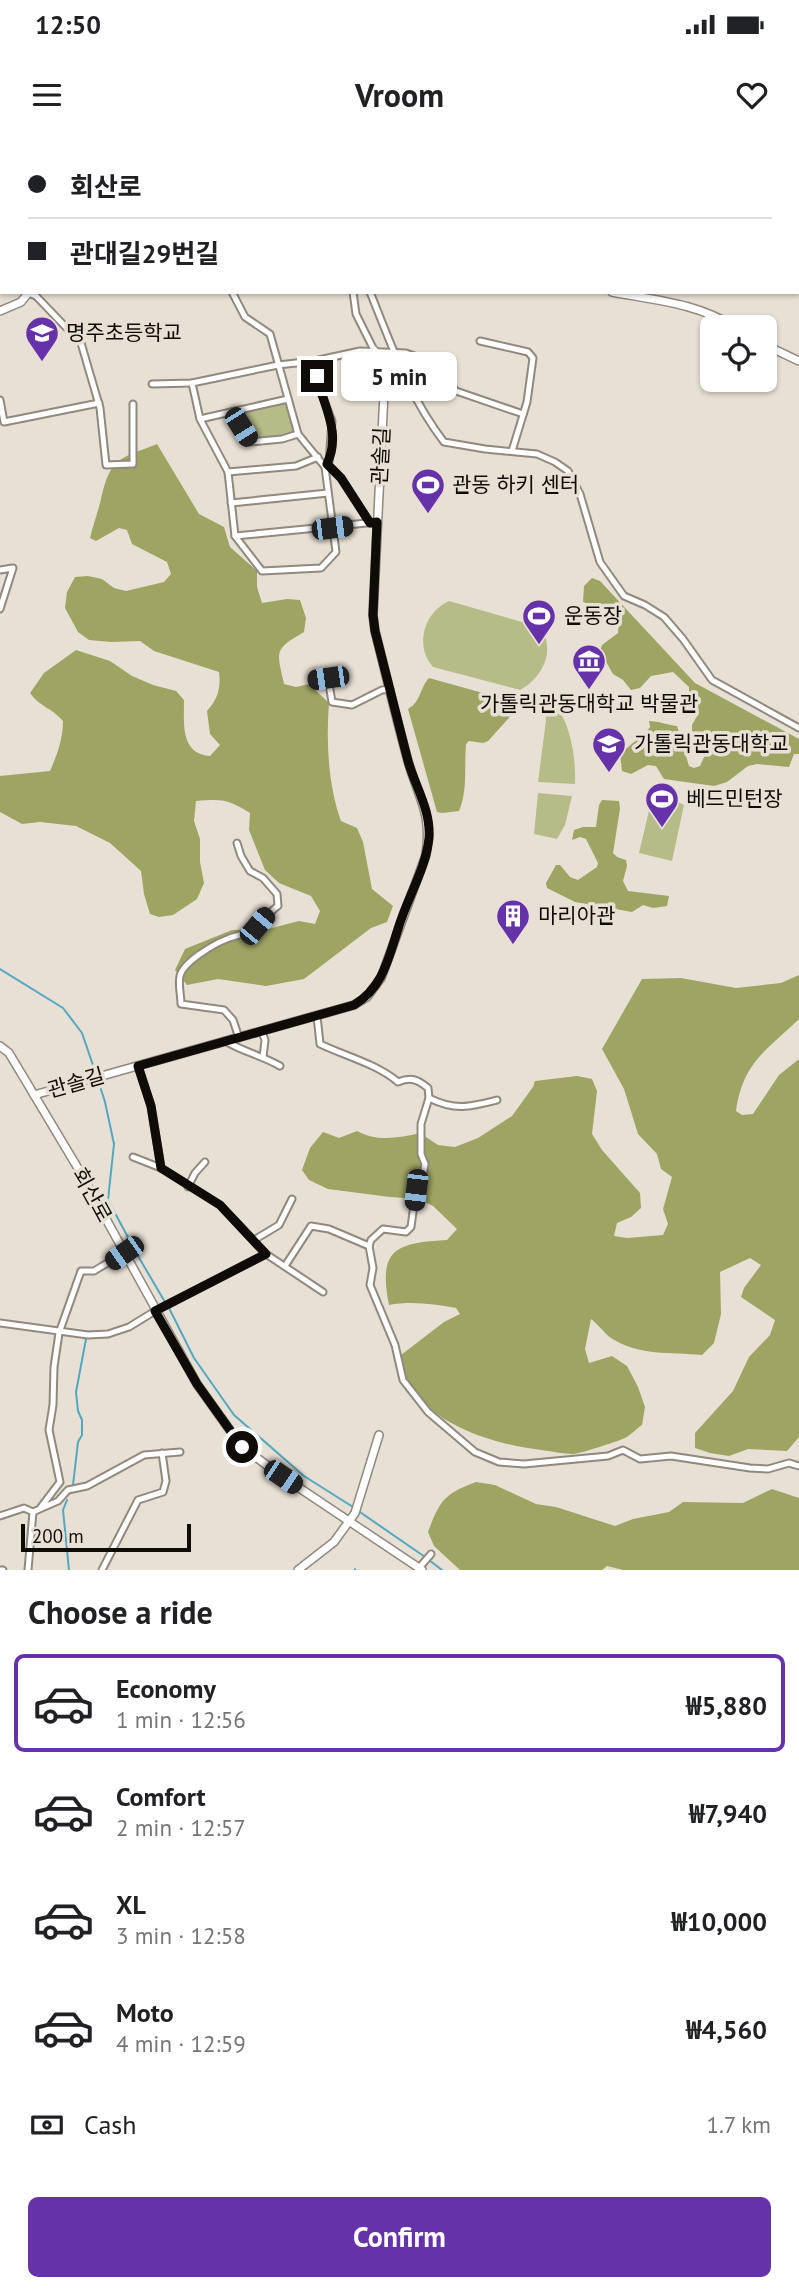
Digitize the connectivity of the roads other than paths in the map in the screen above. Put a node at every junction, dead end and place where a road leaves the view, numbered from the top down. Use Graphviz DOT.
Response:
graph roads {
  1 [pos="28,294"];
  2 [pos="31,294"];
  3 [pos="233,294"];
  4 [pos="353,294"];
  5 [pos="371,294"];
  6 [pos="622,294"];
  7 [pos="0,311"];
  8 [pos="712,315"];
  9 [pos="480,341"];
  10 [pos="374,350"];
  11 [pos="392,351"];
  12 [pos="777,351"];
  13 [pos="314,361"];
  14 [pos="799,361"];
  15 [pos="278,365"];
  16 [pos="192,383"];
  17 [pos="152,384"];
  18 [pos="288,399"];
  19 [pos="0,400"];
  20 [pos="99,404"];
  21 [pos="132,404"];
  22 [pos="232,412"];
  23 [pos="523,414"];
  24 [pos="200,419"];
  25 [pos="298,434"];
  26 [pos="512,450"];
  27 [pos="317,457"];
  28 [pos="326,466"];
  29 [pos="228,472"];
  30 [pos="328,493"];
  31 [pos="231,503"];
  32 [pos="374,523"];
  33 [pos="332,528"];
  34 [pos="235,536"];
  35 [pos="0,570"];
  36 [pos="0,609"];
  37 [pos="312,680"];
  38 [pos="390,689"];
  39 [pos="799,728"];
  40 [pos="237,843"];
  41 [pos="317,1016"];
  42 [pos="262,1032"];
  43 [pos="239,1038"];
  44 [pos="227,1042"];
  45 [pos="0,1046"];
  46 [pos="263,1057"];
  47 [pos="138,1066"];
  48 [pos="280,1066"];
  49 [pos="34,1095"];
  50 [pos="429,1098"];
  51 [pos="497,1100"];
  52 [pos="133,1157"];
  53 [pos="205,1162"];
  54 [pos="161,1168"];
  55 [pos="188,1187"];
  56 [pos="292,1199"];
  57 [pos="254,1240"];
  58 [pos="369,1245"];
  59 [pos="124,1253"];
  60 [pos="266,1254"];
  61 [pos="285,1266"];
  62 [pos="323,1292"];
  63 [pos="155,1311"];
  64 [pos="0,1323"];
  65 [pos="60,1330"];
  66 [pos="379,1435"];
  67 [pos="180,1452"];
  68 [pos="162,1453"];
  69 [pos="799,1466"];
  70 [pos="41,1507"];
  71 [pos="33,1512"];
  72 [pos="0,1516"];
  73 [pos="349,1522"];
  74 [pos="428,1557"];
  75 [pos="420,1569"];
  76 [pos="28,1570"];
  77 [pos="102,1570"];
  78 [pos="298,1570"];
  1 -- 7 [label="street"];
  2 -- 20 [label="street"];
  3 -- 15 [label="street"];
  4 -- 10 [label="street"];
  5 -- 11 [label="street"];
  6 -- 8 [label="street"];
  9 -- 23 [label="street"];
  10 -- 11 [label="street"];
  10 -- 13 [label="street"];
  10 -- 32 [label="street, 관솔길"];
  11 -- 23 [label="street"];
  11 -- 26 [label="street"];
  12 -- 14 [label="street"];
  13 -- 15 [label="street"];
  13 -- 28 [label="street"];
  15 -- 16 [label="street"];
  15 -- 18 [label="street"];
  16 -- 17 [label="street"];
  16 -- 24 [label="street"];
  18 -- 22 [label="street"];
  18 -- 25 [label="street"];
  19 -- 20 [label="street"];
  20 -- 21 [label="street"];
  22 -- 24 [label="street"];
  22 -- 25 [label="street"];
  23 -- 26 [label="street"];
  24 -- 29 [label="street"];
  25 -- 27 [label="street"];
  26 -- 39 [label="street"];
  27 -- 28 [label="street"];
  27 -- 29 [label="street"];
  28 -- 30 [label="street"];
  28 -- 32 [label="street"];
  29 -- 31 [label="street"];
  30 -- 31 [label="street"];
  30 -- 33 [label="street"];
  31 -- 34 [label="street"];
  32 -- 33 [label="street"];
  32 -- 38 [label="street, 관솔길"];
  33 -- 34 [label="street"];
  33 -- 34 [label="street"];
  35 -- 36 [label="street"];
  37 -- 38 [label="street"];
  38 -- 41 [label="street, 관솔길"];
  40 -- 43 [label="street"];
  41 -- 42 [label="street, 관솔길"];
  41 -- 50 [label="street"];
  42 -- 43 [label="street, 관솔길"];
  42 -- 46 [label="street"];
  43 -- 44 [label="street, 관솔길"];
  44 -- 46 [label="street"];
  44 -- 47 [label="street, 관솔길"];
  45 -- 49 [label="street, 회산로"];
  46 -- 48 [label="street"];
  47 -- 49 [label="street, 관솔길"];
  47 -- 54 [label="street"];
  49 -- 59 [label="street, 회산로"];
  50 -- 51 [label="street"];
  50 -- 58 [label="street"];
  52 -- 54 [label="street"];
  53 -- 55 [label="street"];
  54 -- 55 [label="street"];
  55 -- 57 [label="street"];
  56 -- 57 [label="street"];
  57 -- 60 [label="street"];
  58 -- 61 [label="street"];
  58 -- 69 [label="street"];
  59 -- 63 [label="street, 회산로"];
  59 -- 65 [label="street"];
  60 -- 61 [label="street"];
  60 -- 63 [label="street"];
  61 -- 62 [label="street"];
  63 -- 65 [label="street"];
  63 -- 73 [label="street, 회산로"];
  64 -- 65 [label="street"];
  65 -- 70 [label="street"];
  66 -- 73 [label="street"];
  67 -- 68 [label="street"];
  68 -- 70 [label="street"];
  68 -- 77 [label="street"];
  70 -- 71 [label="street"];
  71 -- 72 [label="street"];
  71 -- 76 [label="street"];
  73 -- 75 [label="street, 회산로"];
  73 -- 78 [label="street"];
  74 -- 75 [label="street"];
}
